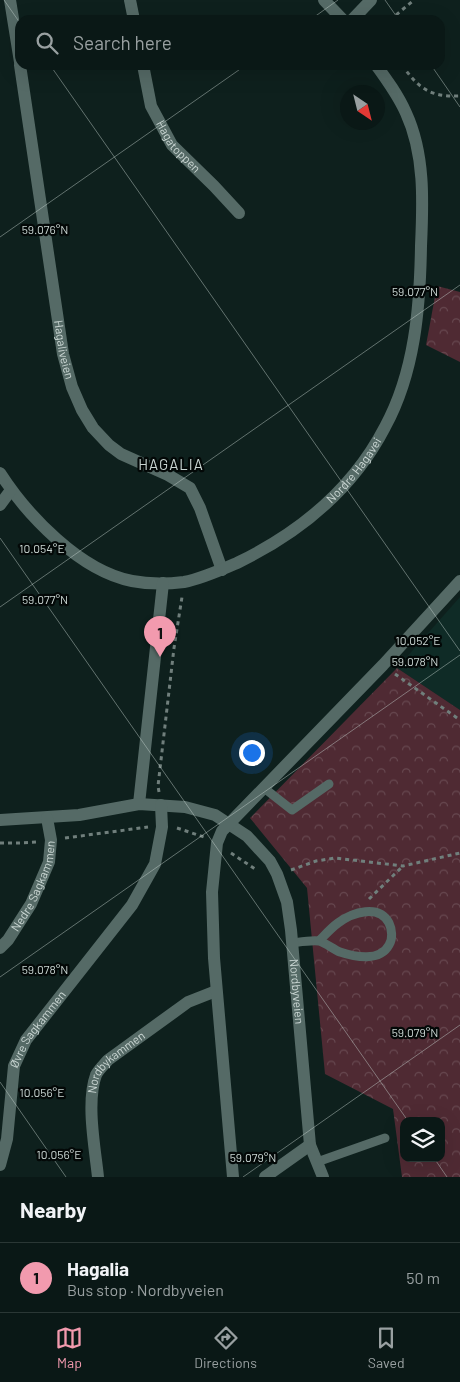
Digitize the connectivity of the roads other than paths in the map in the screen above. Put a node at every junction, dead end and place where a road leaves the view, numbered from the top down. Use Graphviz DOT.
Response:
graph roads {
  1 [pos="10,0"];
  2 [pos="130,0"];
  3 [pos="324,0"];
  4 [pos="371,0"];
  5 [pos="133,15"];
  6 [pos="338,15"];
  7 [pos="357,15"];
  8 [pos="15,32"];
  9 [pos="21,70"];
  10 [pos="144,70"];
  11 [pos="380,70"];
  12 [pos="239,213"];
  13 [pos="0,473"];
  14 [pos="11,490"];
  15 [pos="0,506"];
  16 [pos="222,570"];
  17 [pos="460,581"];
  18 [pos="163,583"];
  19 [pos="329,784"];
  20 [pos="264,788"];
  21 [pos="139,804"];
  22 [pos="161,805"];
  23 [pos="47,818"];
  24 [pos="0,820"];
  25 [pos="230,824"];
  26 [pos="319,941"];
  27 [pos="292,943"];
  28 [pos="0,948"];
  29 [pos="216,991"];
  30 [pos="385,1138"];
  31 [pos="310,1145"];
  32 [pos="317,1162"];
  33 [pos="0,1165"];
  34 [pos="269,1176"];
  35 [pos="98,1177"];
  36 [pos="234,1177"];
  37 [pos="323,1177"];
  1 -- 8 [label="street, Hagaliveien"];
  2 -- 5 [label="street"];
  3 -- 6 [label="street"];
  4 -- 7 [label="street"];
  9 -- 16 [label="street, Hagaliveien"];
  10 -- 12 [label="street, Hagatoppen"];
  11 -- 16 [label="street, Nordre Hagavei"];
  13 -- 14 [label="street, Nordre Hagavei"];
  14 -- 15 [label="street"];
  14 -- 18 [label="street, Nordre Hagavei"];
  16 -- 18 [label="street, Nordre Hagavei"];
  17 -- 20 [label="street"];
  18 -- 21 [label="street"];
  19 -- 20 [label="lane"];
  20 -- 25 [label="street"];
  21 -- 22 [label="street, Nordbyveien"];
  21 -- 23 [label="street, Nordbyveien"];
  22 -- 25 [label="street, Nordbyveien"];
  22 -- 33 [label="street, Øvre Sagkammen"];
  23 -- 24 [label="street, Nordbyveien"];
  23 -- 28 [label="street, Nedre Sagkammen"];
  25 -- 27 [label="street, Nordbyveien"];
  25 -- 29 [label="street"];
  26 -- 26 [label="lane"];
  26 -- 27 [label="lane"];
  27 -- 31 [label="street, Nordbyveien"];
  29 -- 35 [label="street, Nordbykammen"];
  29 -- 36 [label="street"];
  30 -- 32 [label="lane"];
  31 -- 32 [label="street, Nordbyveien"];
  31 -- 34 [label="street"];
  32 -- 37 [label="street, Nordbyveien"];
}
